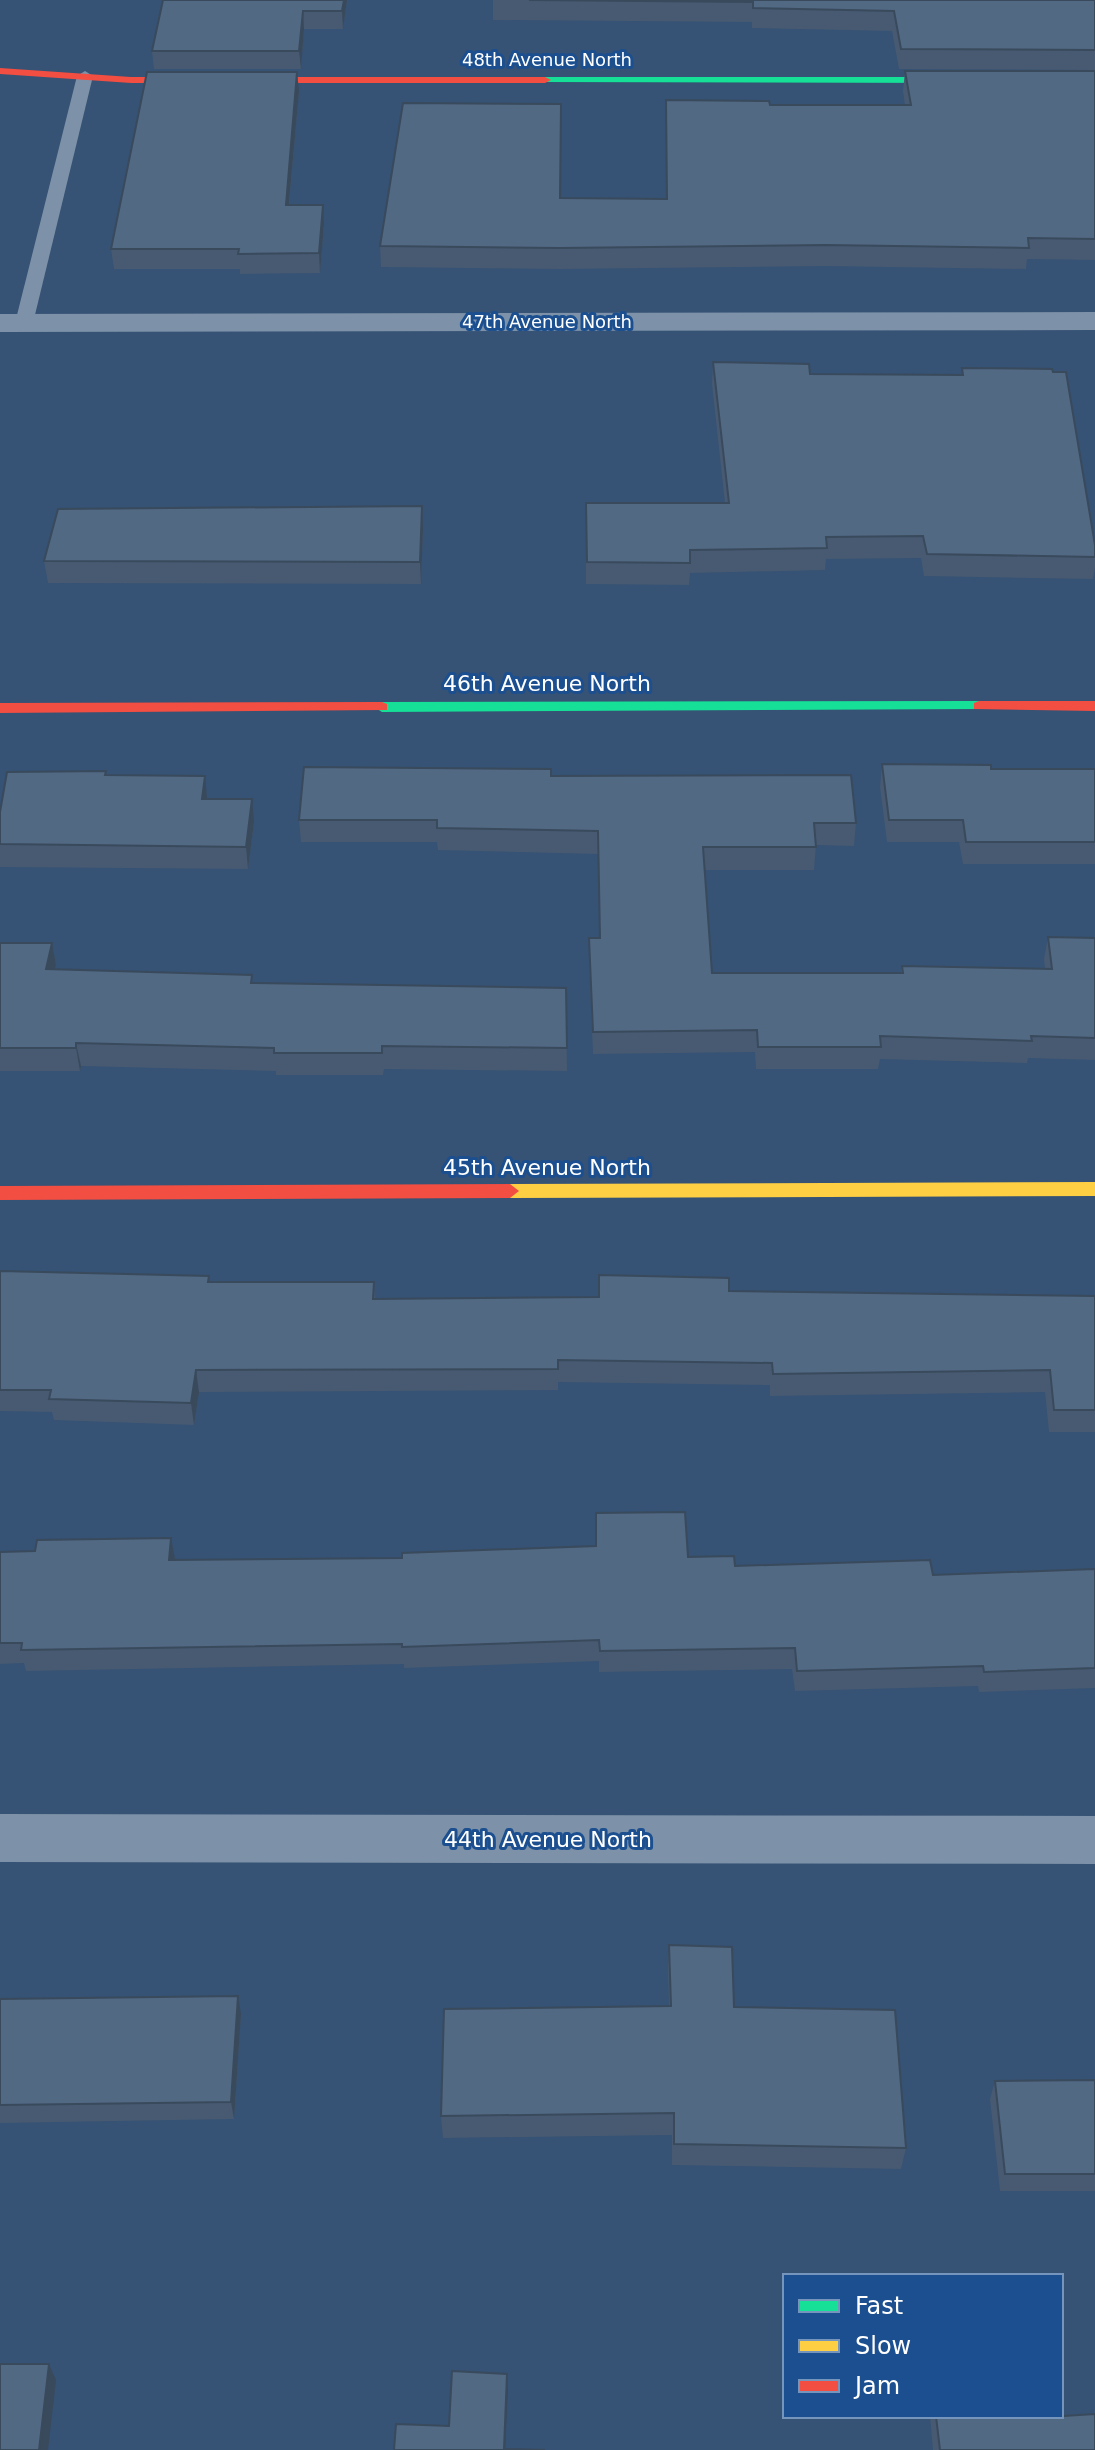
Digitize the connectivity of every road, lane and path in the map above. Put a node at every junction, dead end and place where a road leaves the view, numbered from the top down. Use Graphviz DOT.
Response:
graph roads {
  1 [pos="0,71"];
  2 [pos="85,76"];
  3 [pos="984,80"];
  4 [pos="1095,321"];
  5 [pos="12,323"];
  6 [pos="1095,706"];
  7 [pos="0,708"];
  8 [pos="1095,1189"];
  9 [pos="0,1193"];
  10 [pos="0,1838"];
  11 [pos="1095,1840"];
  1 -- 2 [label="street, 48th Avenue North"];
  2 -- 3 [label="street, 48th Avenue North"];
  2 -- 5 [label="lane"];
  4 -- 5 [label="street, 47th Avenue North"];
  6 -- 7 [label="street, 46th Avenue North"];
  8 -- 9 [label="street, 45th Avenue North"];
  10 -- 11 [label="street, 44th Avenue North"];
}
